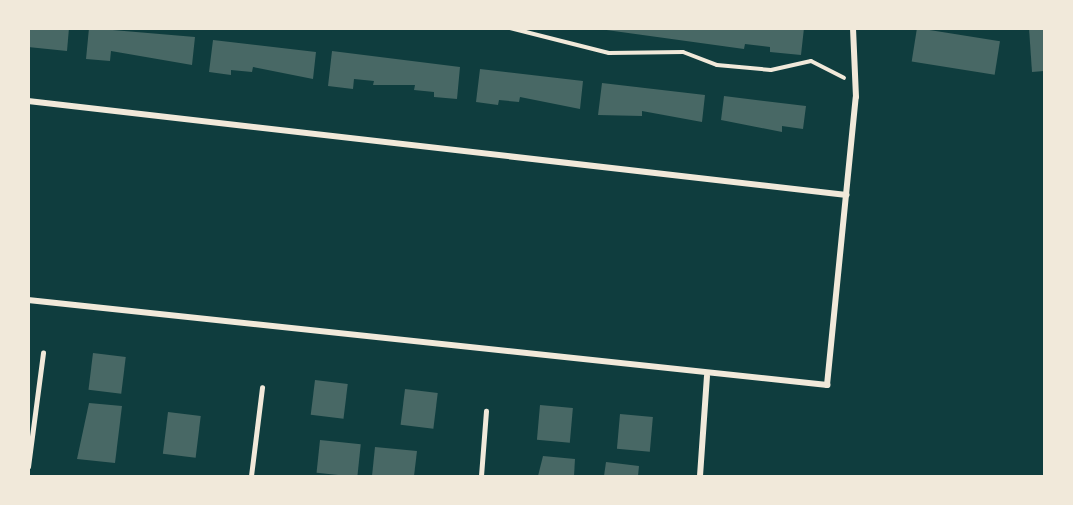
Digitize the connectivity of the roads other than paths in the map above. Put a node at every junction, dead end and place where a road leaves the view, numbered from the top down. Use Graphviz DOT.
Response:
graph roads {
  1 [pos="853,28"];
  2 [pos="28,101"];
  3 [pos="848,195"];
  4 [pos="28,300"];
  5 [pos="43,353"];
  6 [pos="707,376"];
  7 [pos="262,388"];
  8 [pos="486,411"];
  9 [pos="28,467"];
  10 [pos="251,477"];
  11 [pos="481,477"];
  12 [pos="699,477"];
  1 -- 3 [label="street"];
  2 -- 3 [label="street"];
  3 -- 6 [label="street"];
  4 -- 6 [label="street"];
  5 -- 9 [label="lane"];
  6 -- 12 [label="street"];
  7 -- 10 [label="lane"];
  8 -- 11 [label="lane"];
}
